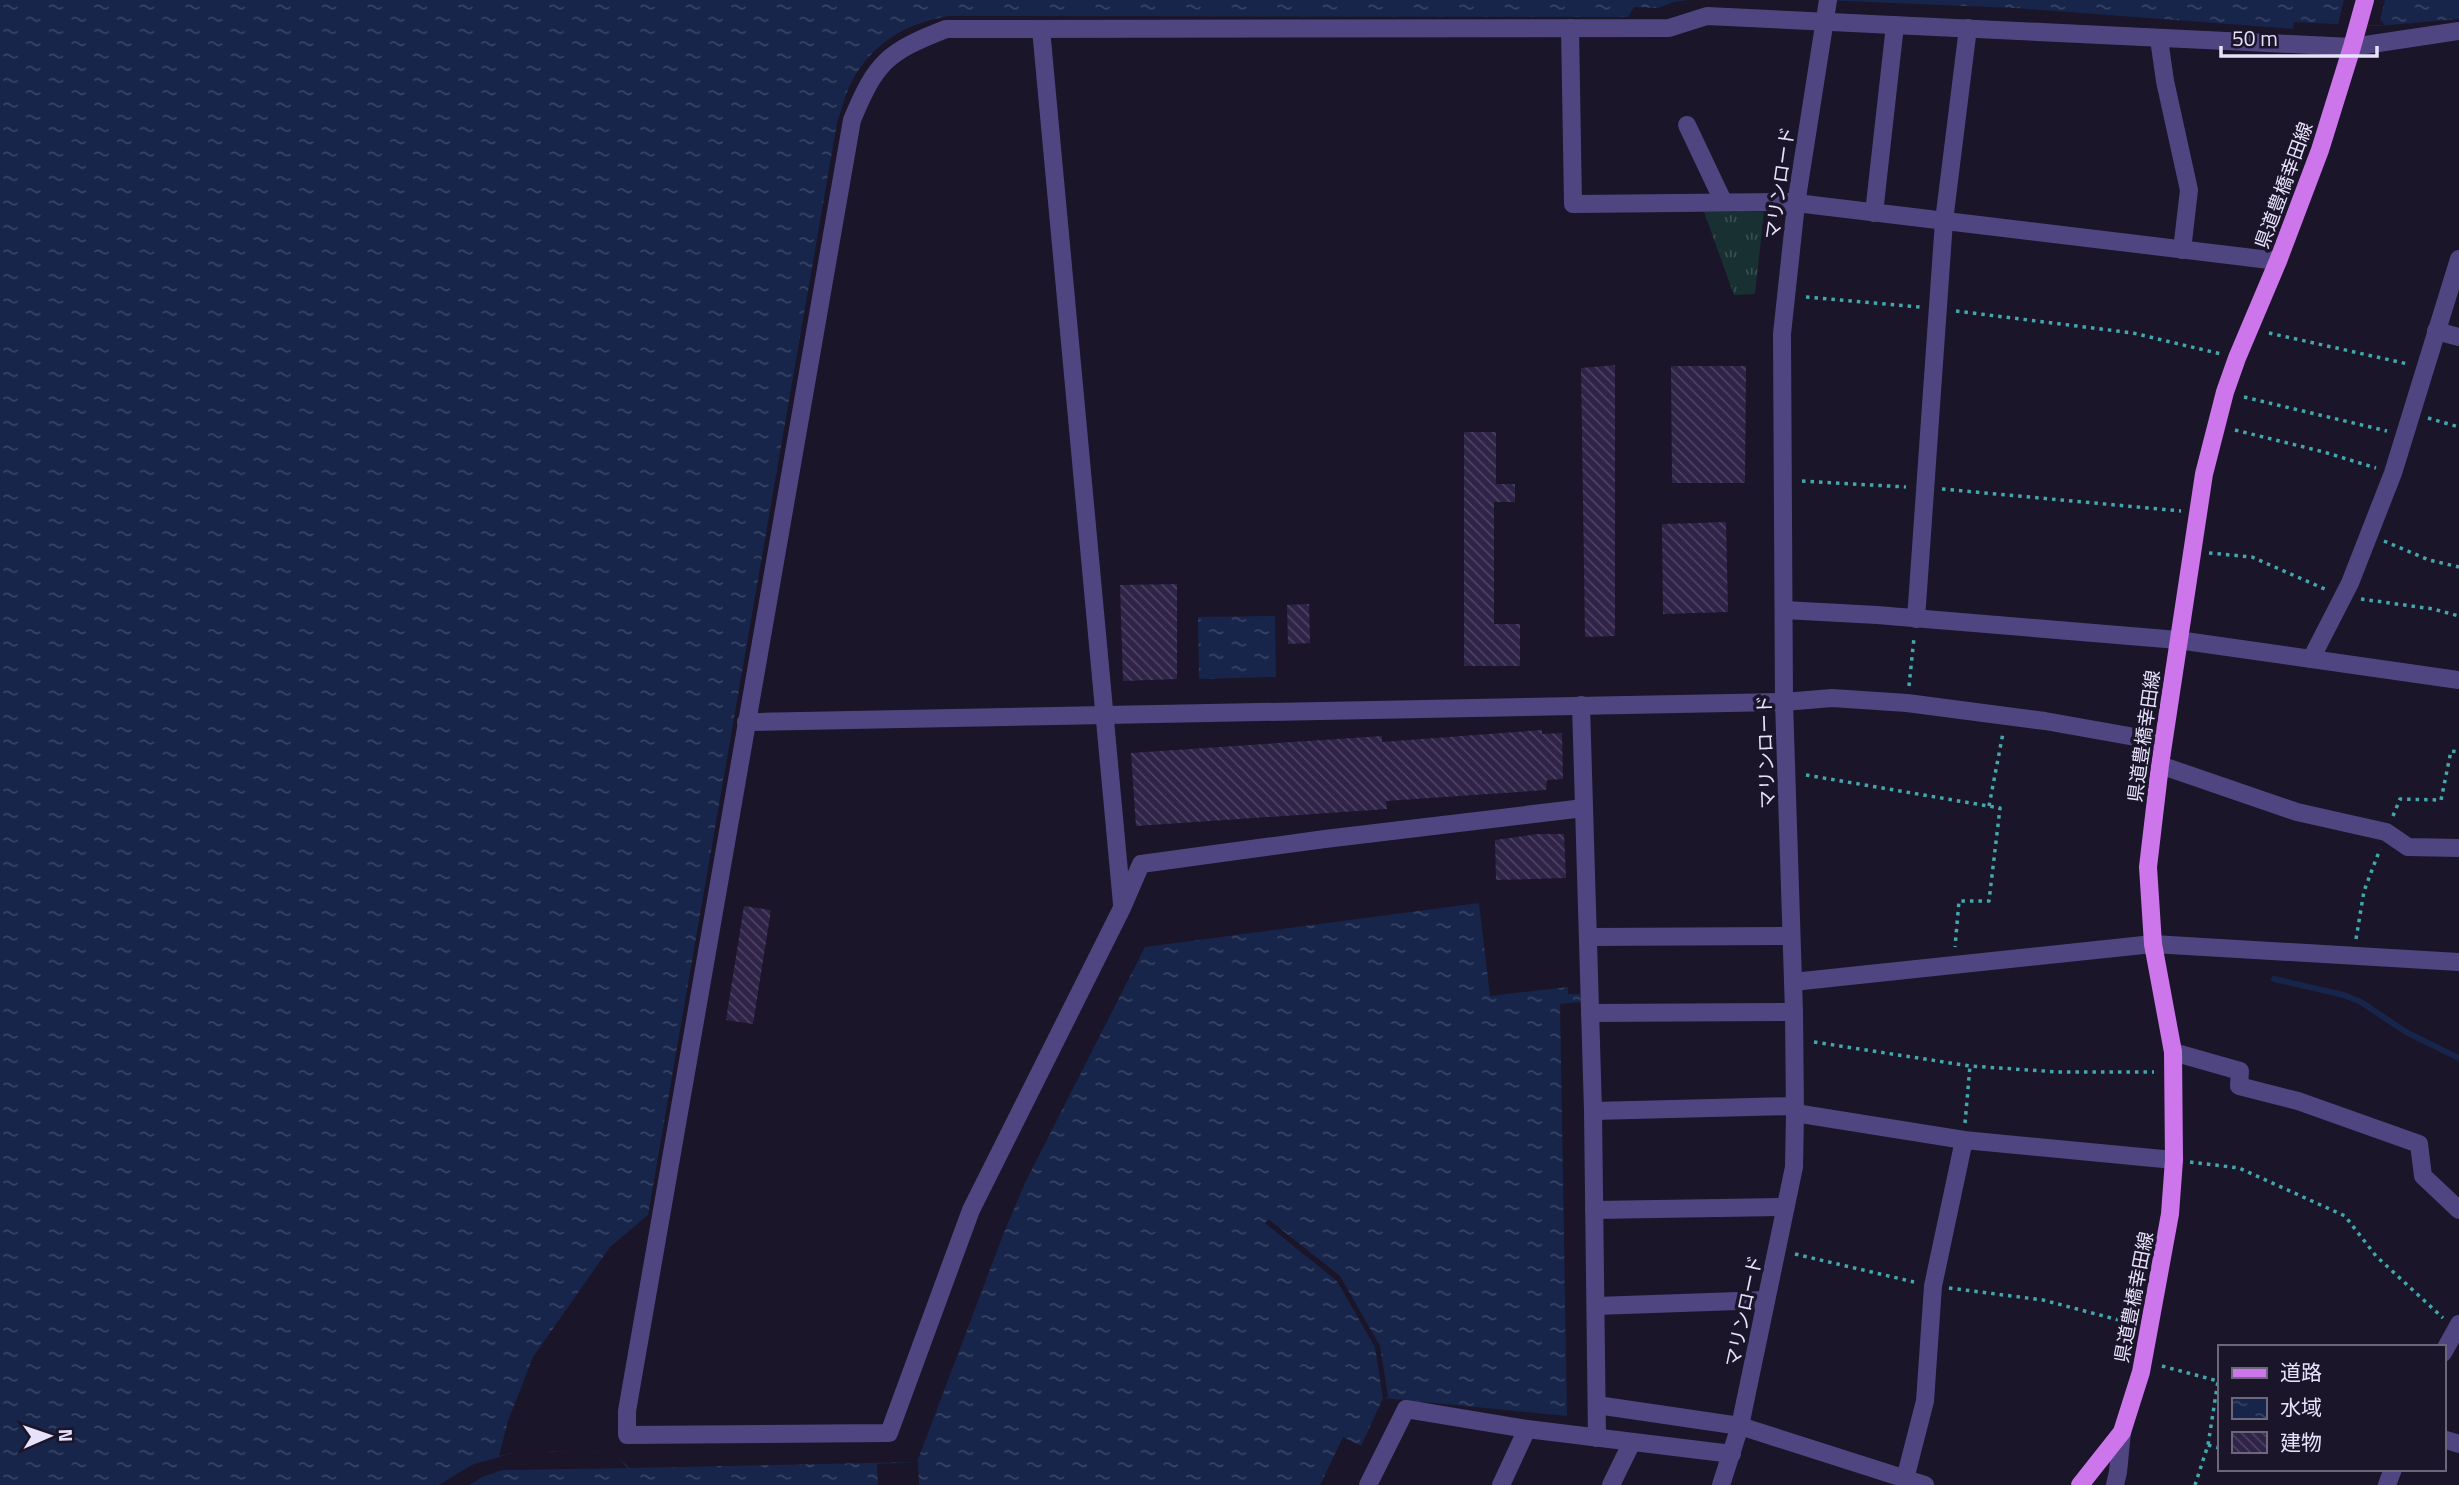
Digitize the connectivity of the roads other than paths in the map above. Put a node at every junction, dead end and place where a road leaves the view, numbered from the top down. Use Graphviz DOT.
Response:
graph roads {
  1 [pos="2365,0"];
  2 [pos="1826,11"];
  3 [pos="1895,25"];
  4 [pos="1570,28"];
  5 [pos="1968,28"];
  6 [pos="1041,29"];
  7 [pos="2459,32"];
  8 [pos="2159,39"];
  9 [pos="2353,47"];
  10 [pos="1687,125"];
  11 [pos="1723,201"];
  12 [pos="1796,204"];
  13 [pos="1874,213"];
  14 [pos="1944,221"];
  15 [pos="2182,250"];
  16 [pos="2459,259"];
  17 [pos="2278,261"];
  18 [pos="2436,331"];
  19 [pos="2459,337"];
  20 [pos="1784,610"];
  21 [pos="1916,619"];
  22 [pos="2178,640"];
  23 [pos="2311,659"];
  24 [pos="2459,680"];
  25 [pos="1784,702"];
  26 [pos="1581,705"];
  27 [pos="1104,716"];
  28 [pos="746,722"];
  29 [pos="2163,742"];
  30 [pos="2160,765"];
  31 [pos="1584,808"];
  32 [pos="2459,848"];
  33 [pos="1122,908"];
  34 [pos="1791,936"];
  35 [pos="1588,937"];
  36 [pos="2153,944"];
  37 [pos="2459,962"];
  38 [pos="1793,982"];
  39 [pos="1794,1012"];
  40 [pos="1590,1013"];
  41 [pos="2173,1052"];
  42 [pos="1795,1110"];
  43 [pos="1592,1111"];
  44 [pos="1964,1140"];
  45 [pos="2174,1160"];
  46 [pos="1785,1207"];
  47 [pos="1594,1210"];
  48 [pos="2459,1210"];
  49 [pos="1766,1300"];
  50 [pos="1595,1306"];
  51 [pos="2457,1326"];
  52 [pos="2445,1349"];
  53 [pos="1597,1405"];
  54 [pos="1740,1426"];
  55 [pos="1527,1429"];
  56 [pos="2122,1432"];
  57 [pos="1597,1438"];
  58 [pos="1632,1442"];
  59 [pos="1732,1454"];
  60 [pos="1905,1479"];
  61 [pos="1368,1485"];
  62 [pos="1501,1485"];
  63 [pos="1611,1485"];
  64 [pos="1721,1485"];
  65 [pos="1925,1485"];
  66 [pos="2080,1485"];
  67 [pos="2115,1485"];
  1 -- 9 [label="main road, 県道豊橋幸田線"];
  2 -- 3 [label="street"];
  2 -- 4 [label="street"];
  2 -- 12 [label="street, マリンロード"];
  3 -- 5 [label="street"];
  3 -- 13 [label="street"];
  4 -- 6 [label="street"];
  4 -- 11 [label="street"];
  5 -- 8 [label="street"];
  5 -- 14 [label="street"];
  6 -- 27 [label="street"];
  6 -- 28 [label="street"];
  7 -- 9 [label="street"];
  8 -- 9 [label="street"];
  8 -- 15 [label="street"];
  9 -- 17 [label="main road, 県道豊橋幸田線"];
  10 -- 11 [label="street"];
  11 -- 12 [label="street"];
  12 -- 13 [label="street"];
  12 -- 20 [label="street, マリンロード"];
  13 -- 14 [label="street"];
  14 -- 15 [label="street"];
  14 -- 21 [label="street"];
  15 -- 17 [label="street"];
  16 -- 18 [label="street"];
  17 -- 22 [label="main road, 県道豊橋幸田線"];
  18 -- 19 [label="street"];
  18 -- 23 [label="street"];
  20 -- 21 [label="street"];
  20 -- 25 [label="street, マリンロード"];
  21 -- 22 [label="street"];
  22 -- 23 [label="street"];
  22 -- 29 [label="main road, 県道豊橋幸田線"];
  23 -- 24 [label="street"];
  25 -- 26 [label="street"];
  25 -- 29 [label="street"];
  25 -- 34 [label="street, マリンロード"];
  26 -- 27 [label="street"];
  26 -- 31 [label="street"];
  27 -- 28 [label="street"];
  27 -- 33 [label="street"];
  28 -- 33 [label="street"];
  29 -- 30 [label="main road, 県道豊橋幸田線"];
  30 -- 32 [label="street"];
  30 -- 36 [label="main road, 県道豊橋幸田線"];
  31 -- 33 [label="street"];
  31 -- 35 [label="street"];
  34 -- 35 [label="street"];
  34 -- 38 [label="street, マリンロード"];
  35 -- 40 [label="street"];
  36 -- 37 [label="street"];
  36 -- 38 [label="street"];
  36 -- 41 [label="main road, 県道豊橋幸田線"];
  38 -- 39 [label="street, マリンロード"];
  39 -- 40 [label="street"];
  39 -- 42 [label="street, マリンロード"];
  40 -- 43 [label="street"];
  41 -- 45 [label="main road, 県道豊橋幸田線"];
  41 -- 48 [label="street"];
  42 -- 43 [label="street"];
  42 -- 44 [label="street"];
  42 -- 46 [label="street, マリンロード"];
  43 -- 47 [label="street"];
  44 -- 45 [label="street"];
  44 -- 60 [label="street"];
  45 -- 56 [label="main road, 県道豊橋幸田線"];
  46 -- 47 [label="street"];
  46 -- 49 [label="street, マリンロード"];
  47 -- 50 [label="street"];
  49 -- 50 [label="street"];
  49 -- 54 [label="street, マリンロード"];
  50 -- 53 [label="street"];
  51 -- 52 [label="street"];
  53 -- 54 [label="street"];
  53 -- 57 [label="street"];
  54 -- 59 [label="street, マリンロード"];
  54 -- 60 [label="street"];
  55 -- 57 [label="street"];
  55 -- 61 [label="street"];
  55 -- 62 [label="street"];
  56 -- 66 [label="main road, 県道豊橋幸田線"];
  56 -- 67 [label="street"];
  57 -- 58 [label="street"];
  58 -- 59 [label="street"];
  58 -- 63 [label="street"];
  59 -- 64 [label="street, マリンロード"];
  60 -- 65 [label="street"];
}
